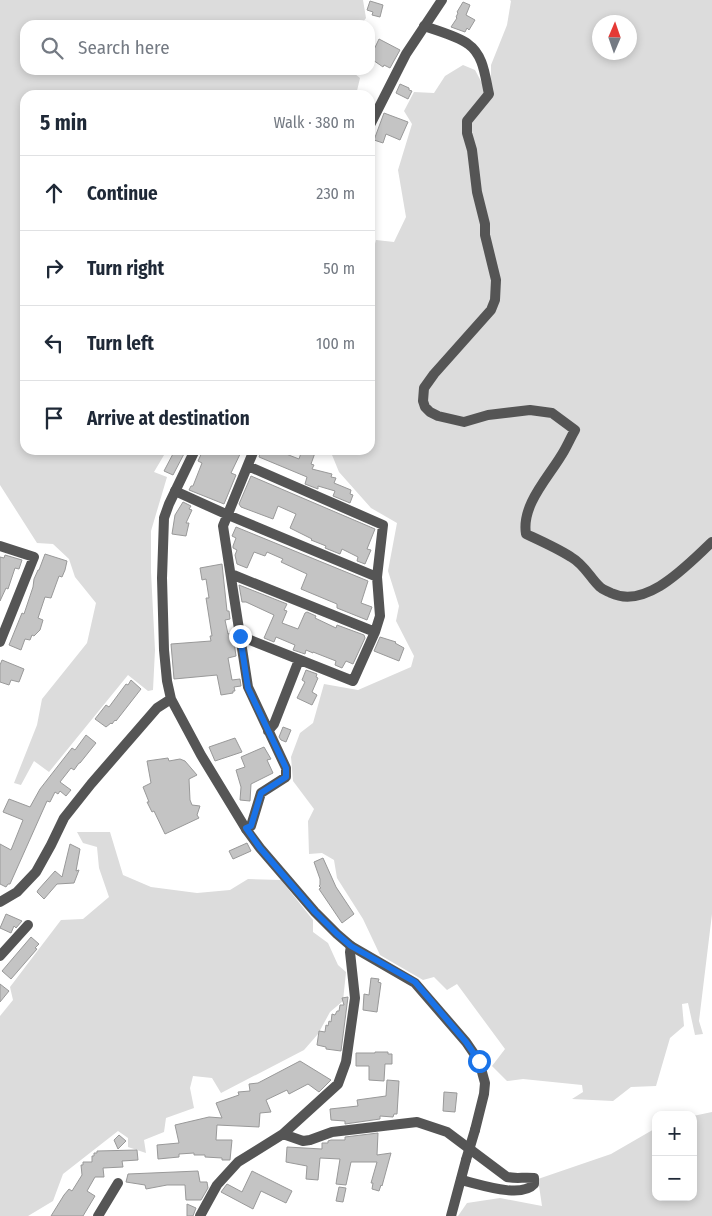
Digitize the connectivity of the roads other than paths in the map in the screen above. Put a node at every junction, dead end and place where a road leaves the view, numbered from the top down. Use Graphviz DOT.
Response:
graph roads {
  1 [pos="442,0"];
  2 [pos="424,26"];
  3 [pos="375,114"];
  4 [pos="193,455"];
  5 [pos="252,455"];
  6 [pos="248,466"];
  7 [pos="175,491"];
  8 [pos="228,515"];
  9 [pos="712,542"];
  10 [pos="0,546"];
  11 [pos="231,574"];
  12 [pos="377,577"];
  13 [pos="375,632"];
  14 [pos="240,636"];
  15 [pos="0,642"];
  16 [pos="299,660"];
  17 [pos="171,699"];
  18 [pos="268,731"];
  19 [pos="246,828"];
  20 [pos="0,902"];
  21 [pos="28,925"];
  22 [pos="351,946"];
  23 [pos="0,956"];
  24 [pos="283,1134"];
  25 [pos="461,1180"];
  26 [pos="118,1183"];
  27 [pos="98,1216"];
  28 [pos="200,1216"];
  29 [pos="450,1216"];
  1 -- 2 [label="street"];
  2 -- 3 [label="street"];
  2 -- 9 [label="street"];
  4 -- 7 [label="street"];
  5 -- 6 [label="street"];
  6 -- 8 [label="street"];
  6 -- 12 [label="street"];
  7 -- 8 [label="street"];
  7 -- 17 [label="street"];
  8 -- 11 [label="street"];
  8 -- 12 [label="street"];
  10 -- 15 [label="street"];
  11 -- 13 [label="street"];
  11 -- 14 [label="street"];
  12 -- 13 [label="street"];
  13 -- 16 [label="street"];
  14 -- 16 [label="street"];
  14 -- 18 [label="street"];
  16 -- 18 [label="street"];
  17 -- 19 [label="street"];
  17 -- 20 [label="street"];
  18 -- 19 [label="street"];
  19 -- 22 [label="street"];
  21 -- 23 [label="street"];
  22 -- 24 [label="street"];
  22 -- 25 [label="street, bridge"];
  24 -- 25 [label="street"];
  24 -- 28 [label="street"];
  25 -- 29 [label="street"];
  26 -- 27 [label="street"];
}
